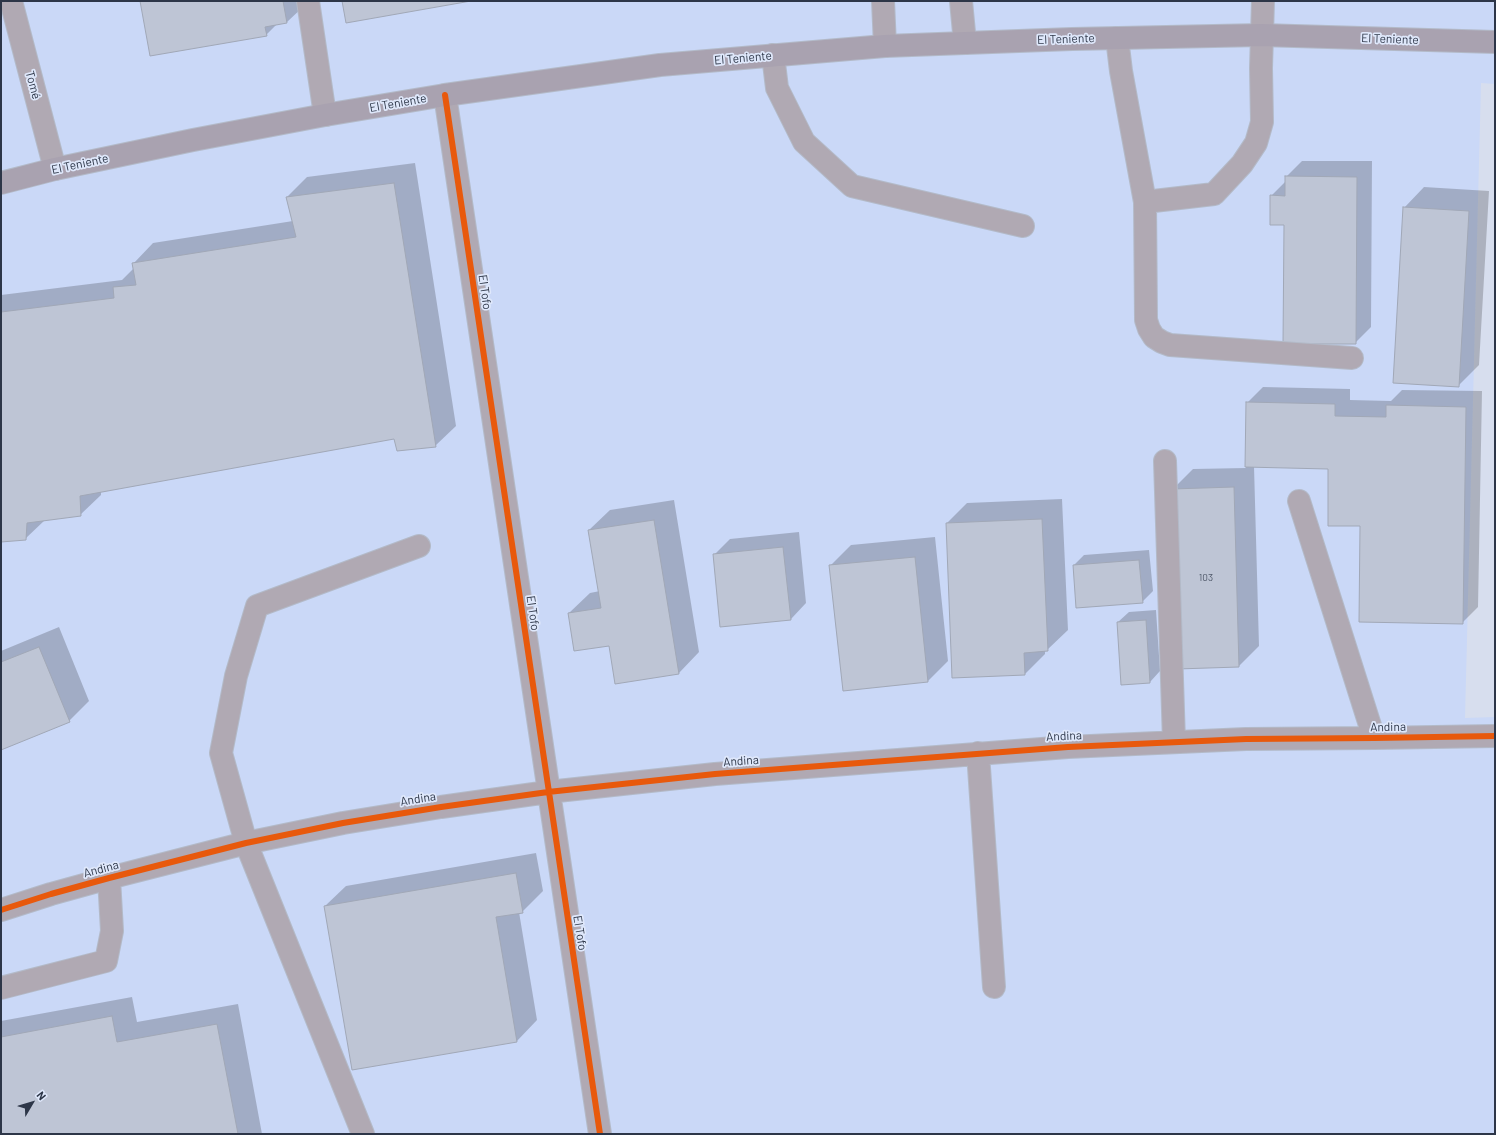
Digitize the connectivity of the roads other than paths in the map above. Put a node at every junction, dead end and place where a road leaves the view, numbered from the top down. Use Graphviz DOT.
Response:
graph roads {
  1 [pos="11,1"];
  2 [pos="308,1"];
  3 [pos="883,1"];
  4 [pos="961,1"];
  5 [pos="1263,1"];
  6 [pos="1261,35"];
  7 [pos="1117,38"];
  8 [pos="1495,42"];
  9 [pos="965,43"];
  10 [pos="885,46"];
  11 [pos="774,55"];
  12 [pos="445,95"];
  13 [pos="325,115"];
  14 [pos="55,169"];
  15 [pos="1,183"];
  16 [pos="1145,202"];
  17 [pos="1023,226"];
  18 [pos="1352,358"];
  19 [pos="1165,461"];
  20 [pos="1299,501"];
  21 [pos="419,546"];
  22 [pos="1495,736"];
  23 [pos="1374,738"];
  24 [pos="1174,742"];
  25 [pos="978,753"];
  26 [pos="548,792"];
  27 [pos="246,843"];
  28 [pos="109,878"];
  29 [pos="1,910"];
  30 [pos="994,987"];
  31 [pos="1,988"];
  32 [pos="363,1134"];
  33 [pos="600,1134"];
  1 -- 14 [label="street, Tomé"];
  2 -- 13 [label="street"];
  3 -- 10 [label="street"];
  4 -- 9 [label="street"];
  5 -- 6 [label="street"];
  6 -- 7 [label="main road, El Teniente"];
  6 -- 8 [label="main road, El Teniente"];
  6 -- 16 [label="street"];
  7 -- 9 [label="main road, El Teniente"];
  7 -- 16 [label="street"];
  9 -- 10 [label="main road, El Teniente"];
  10 -- 11 [label="main road, El Teniente"];
  11 -- 12 [label="main road, El Teniente"];
  11 -- 17 [label="street"];
  12 -- 13 [label="main road, El Teniente"];
  12 -- 26 [label="street, El Tofo"];
  13 -- 14 [label="main road, El Teniente"];
  14 -- 15 [label="main road, El Teniente"];
  16 -- 18 [label="street"];
  19 -- 24 [label="street"];
  20 -- 23 [label="street"];
  21 -- 27 [label="street"];
  22 -- 23 [label="street, Andina"];
  23 -- 24 [label="street, Andina"];
  24 -- 25 [label="street, Andina"];
  25 -- 26 [label="street, Andina"];
  25 -- 30 [label="street"];
  26 -- 27 [label="street, Andina"];
  26 -- 33 [label="street, El Tofo"];
  27 -- 28 [label="street, Andina"];
  27 -- 32 [label="street"];
  28 -- 29 [label="street, Andina"];
  28 -- 31 [label="street"];
}
